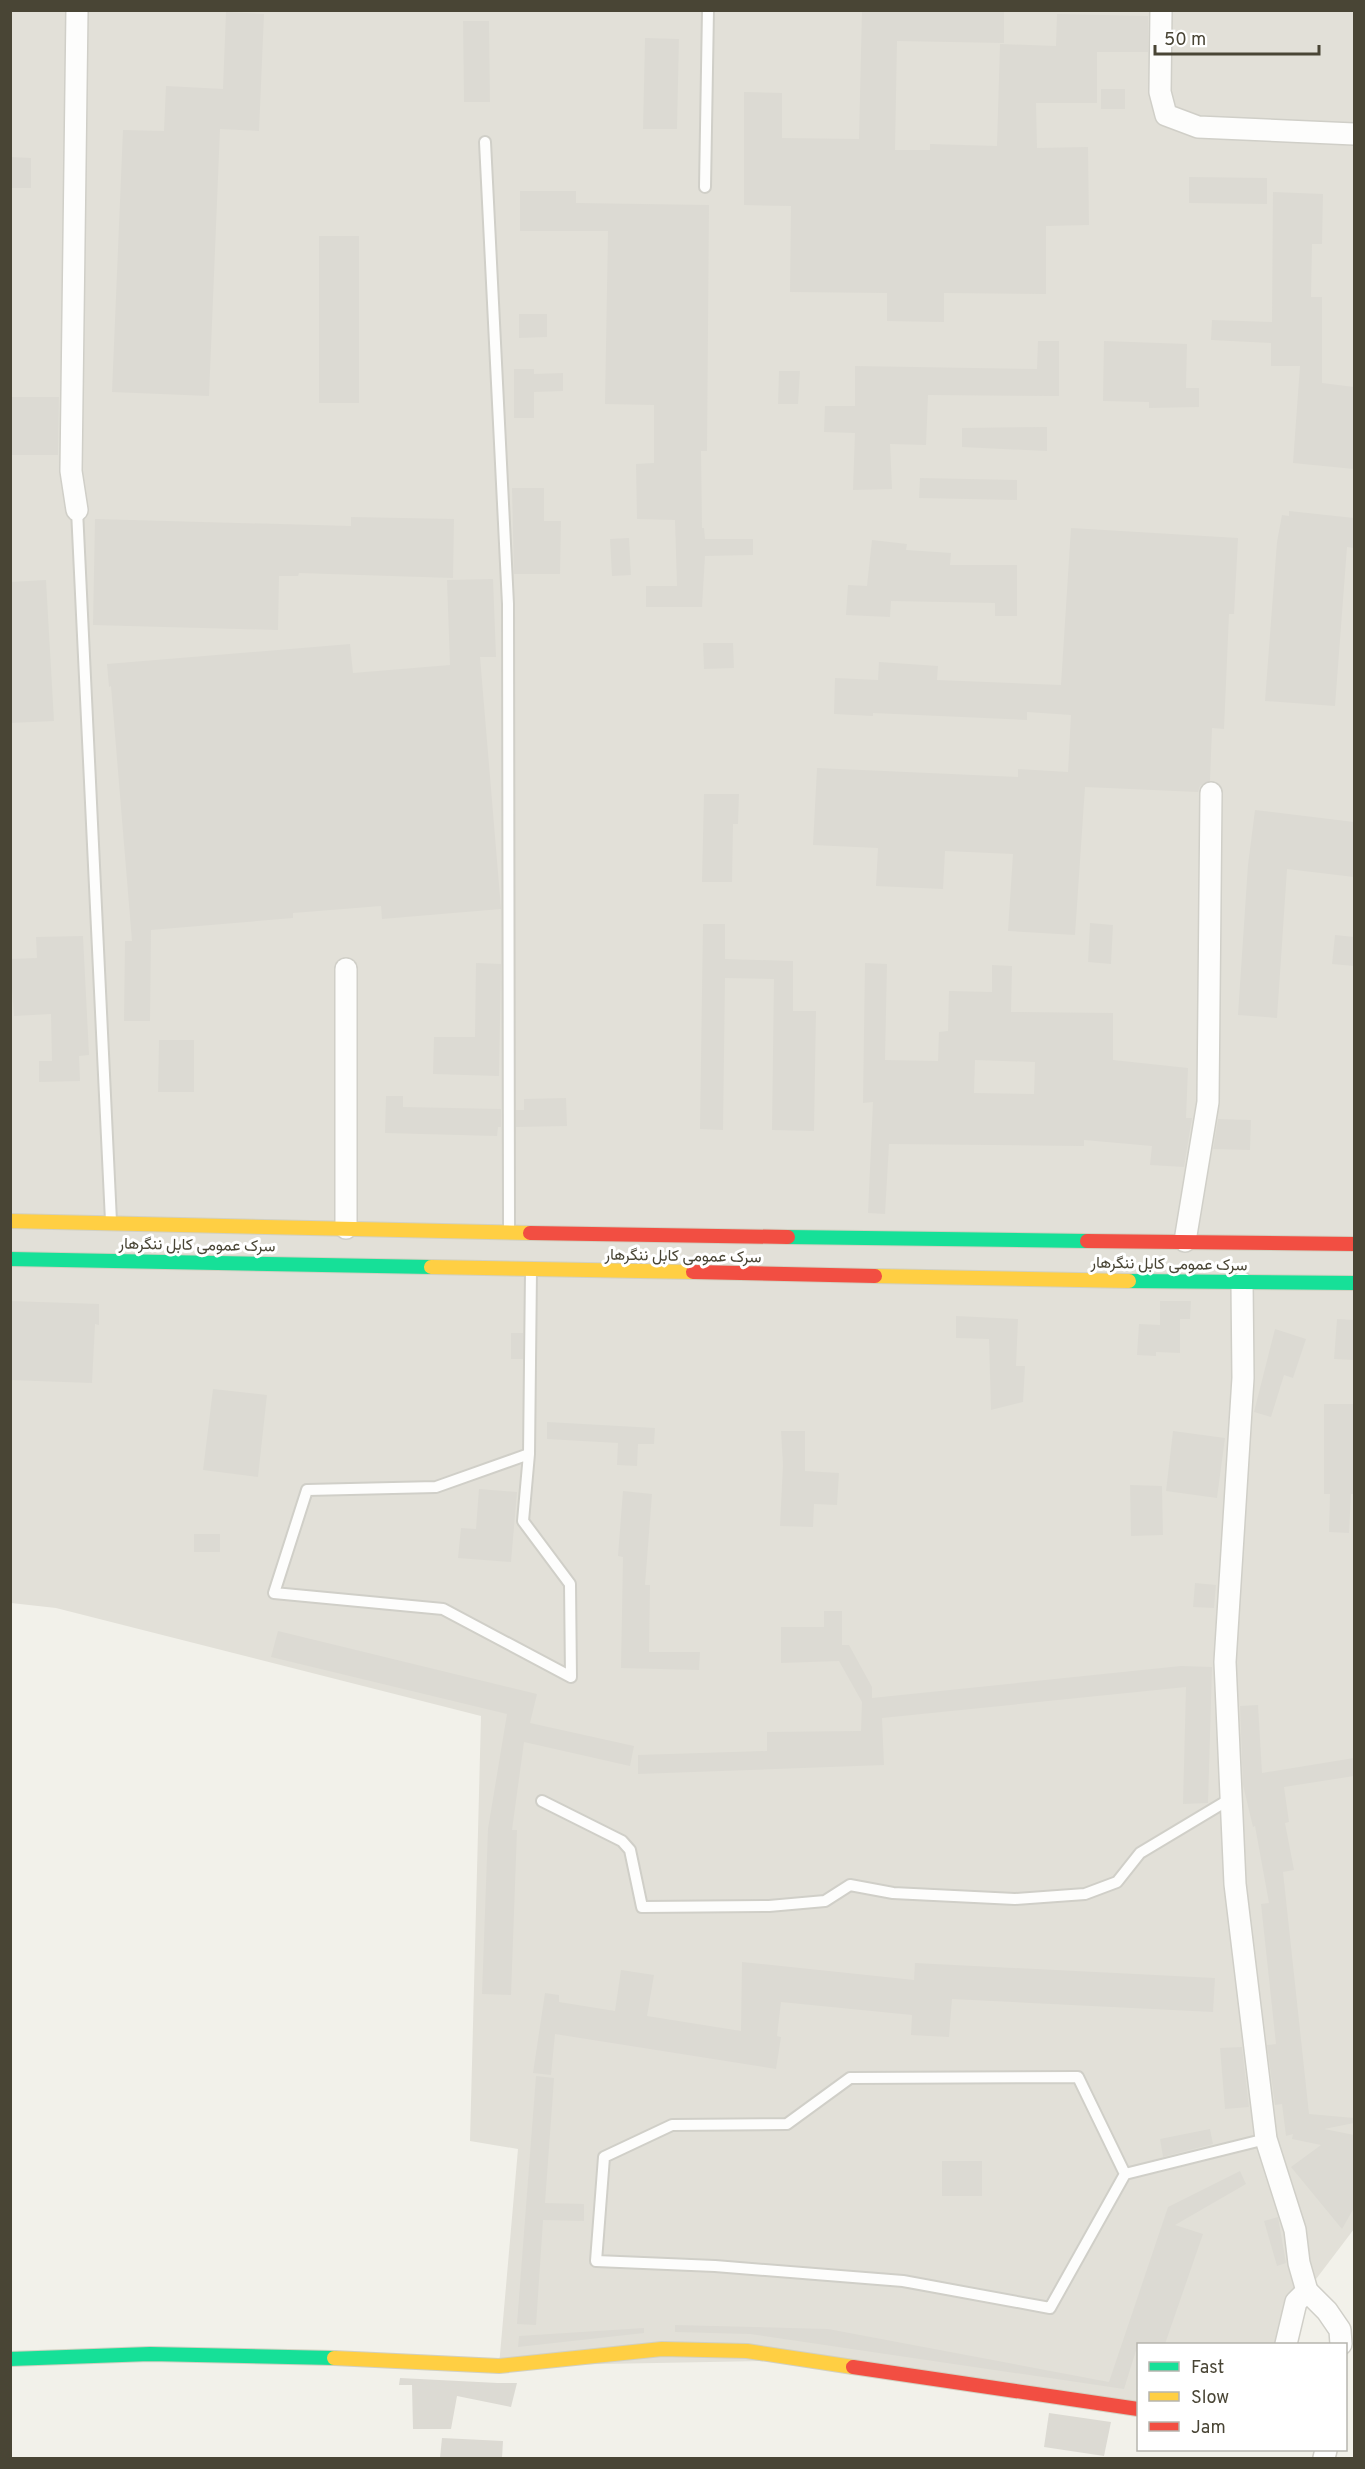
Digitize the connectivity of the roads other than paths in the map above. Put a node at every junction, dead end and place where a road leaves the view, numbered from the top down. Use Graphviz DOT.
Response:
graph roads {
  1 [pos="77,10"];
  2 [pos="708,10"];
  3 [pos="1161,10"];
  4 [pos="1354,134"];
  5 [pos="485,142"];
  6 [pos="705,187"];
  7 [pos="77,510"];
  8 [pos="1211,793"];
  9 [pos="346,969"];
  10 [pos="10,1221"];
  11 [pos="111,1224"];
  12 [pos="346,1228"];
  13 [pos="509,1233"];
  14 [pos="681,1235"];
  15 [pos="1185,1241"];
  16 [pos="1354,1244"];
  17 [pos="10,1259"];
  18 [pos="531,1271"];
  19 [pos="681,1274"];
  20 [pos="1354,1282"];
  21 [pos="1242,1283"];
  22 [pos="529,1454"];
  23 [pos="1230,1799"];
  24 [pos="542,1801"];
  25 [pos="1266,2139"];
  26 [pos="1125,2174"];
  27 [pos="1307,2291"];
  28 [pos="1286,2343"];
  29 [pos="1341,2343"];
  30 [pos="10,2359"];
  31 [pos="1137,2409"];
  1 -- 7 [label="street"];
  2 -- 6 [label="lane"];
  3 -- 4 [label="street"];
  5 -- 13 [label="lane"];
  7 -- 11 [label="lane"];
  8 -- 15 [label="street"];
  9 -- 12 [label="street"];
  10 -- 11 [label="main road, سرک عمومی کابل ننگرهار"];
  11 -- 12 [label="main road, سرک عمومی کابل ننگرهار"];
  12 -- 13 [label="main road, سرک عمومی کابل ننگرهار"];
  13 -- 14 [label="main road, سرک عمومی کابل ننگرهار"];
  14 -- 15 [label="main road, سرک عمومی کابل ننگرهار"];
  14 -- 19 [label="main road"];
  15 -- 16 [label="main road, سرک عمومی کابل ننگرهار"];
  17 -- 18 [label="main road, سرک عمومی کابل ننگرهار"];
  18 -- 19 [label="main road, سرک عمومی کابل ننگرهار"];
  18 -- 22 [label="lane"];
  19 -- 21 [label="main road, سرک عمومی کابل ننگرهار"];
  20 -- 21 [label="main road, سرک عمومی کابل ننگرهار"];
  21 -- 23 [label="street"];
  22 -- 22 [label="lane"];
  23 -- 24 [label="lane"];
  23 -- 25 [label="street"];
  25 -- 26 [label="lane"];
  25 -- 27 [label="street"];
  26 -- 26 [label="lane"];
  27 -- 28 [label="street"];
  27 -- 29 [label="street"];
  30 -- 31 [label="main road"];
}
